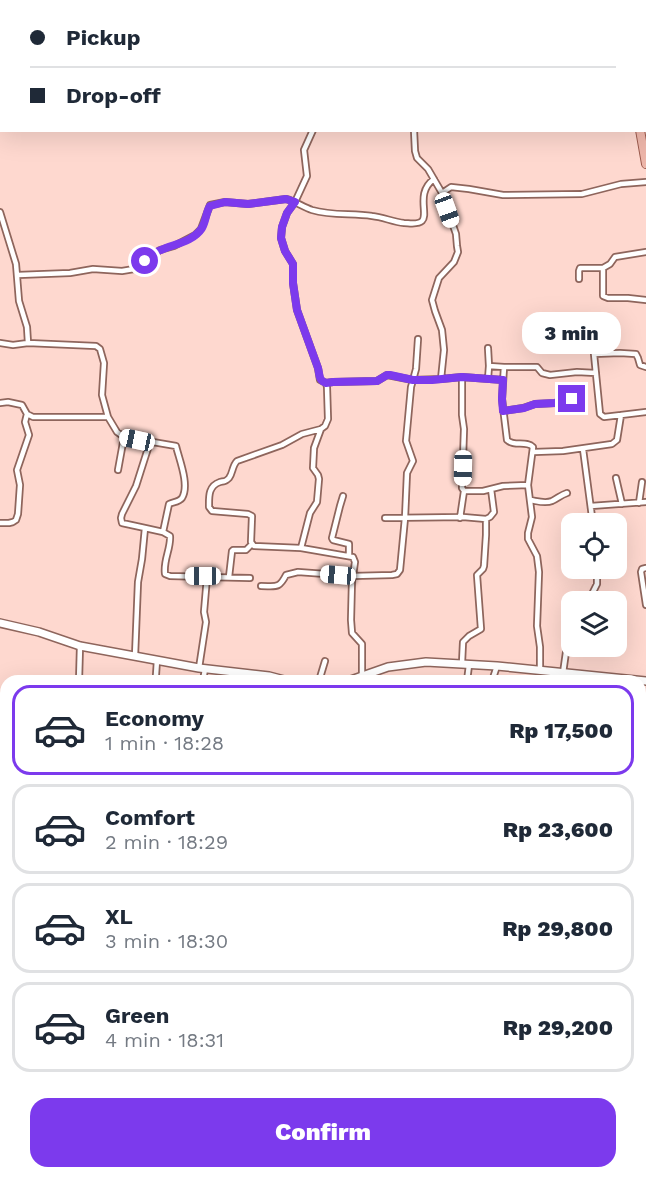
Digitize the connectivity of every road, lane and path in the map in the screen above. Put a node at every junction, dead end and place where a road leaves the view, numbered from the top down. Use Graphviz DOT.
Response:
graph roads {
  1 [pos="312,132"];
  2 [pos="414,132"];
  3 [pos="640,132"];
  4 [pos="646,164"];
  5 [pos="434,179"];
  6 [pos="646,182"];
  7 [pos="442,193"];
  8 [pos="295,202"];
  9 [pos="0,212"];
  10 [pos="646,252"];
  11 [pos="603,268"];
  12 [pos="18,275"];
  13 [pos="579,279"];
  14 [pos="646,300"];
  15 [pos="418,339"];
  16 [pos="0,343"];
  17 [pos="28,344"];
  18 [pos="488,348"];
  19 [pos="489,366"];
  20 [pos="504,367"];
  21 [pos="646,367"];
  22 [pos="596,373"];
  23 [pos="462,377"];
  24 [pos="441,379"];
  25 [pos="488,379"];
  26 [pos="413,380"];
  27 [pos="503,380"];
  28 [pos="326,383"];
  29 [pos="577,398"];
  30 [pos="0,403"];
  31 [pos="503,411"];
  32 [pos="646,412"];
  33 [pos="27,414"];
  34 [pos="621,415"];
  35 [pos="108,417"];
  36 [pos="321,429"];
  37 [pos="124,437"];
  38 [pos="150,442"];
  39 [pos="584,449"];
  40 [pos="534,452"];
  41 [pos="118,470"];
  42 [pos="616,478"];
  43 [pos="642,482"];
  44 [pos="528,484"];
  45 [pos="491,489"];
  46 [pos="464,491"];
  47 [pos="567,493"];
  48 [pos="343,496"];
  49 [pos="530,500"];
  50 [pos="646,502"];
  51 [pos="639,503"];
  52 [pos="622,504"];
  53 [pos="591,506"];
  54 [pos="592,513"];
  55 [pos="385,518"];
  56 [pos="405,518"];
  57 [pos="460,518"];
  58 [pos="486,519"];
  59 [pos="0,523"];
  60 [pos="145,528"];
  61 [pos="163,532"];
  62 [pos="252,544"];
  63 [pos="301,548"];
  64 [pos="349,556"];
  65 [pos="646,568"];
  66 [pos="353,576"];
  67 [pos="207,577"];
  68 [pos="229,577"];
  69 [pos="250,578"];
  70 [pos="261,586"];
  71 [pos="646,605"];
  72 [pos="0,622"];
  73 [pos="80,646"];
  74 [pos="135,656"];
  75 [pos="565,657"];
  76 [pos="157,660"];
  77 [pos="325,661"];
  78 [pos="466,664"];
  79 [pos="497,666"];
  80 [pos="202,669"];
  81 [pos="540,670"];
  82 [pos="563,673"];
  83 [pos="79,675"];
  84 [pos="156,675"];
  85 [pos="202,675"];
  86 [pos="234,675"];
  87 [pos="322,675"];
  88 [pos="362,675"];
  89 [pos="467,675"];
  90 [pos="494,675"];
  91 [pos="570,675"];
  1 -- 8 [label="street"];
  2 -- 5 [label="street"];
  3 -- 4 [label="main road"];
  5 -- 7 [label="street"];
  5 -- 8 [label="street"];
  6 -- 7 [label="street"];
  7 -- 24 [label="street"];
  8 -- 12 [label="street"];
  8 -- 28 [label="street"];
  9 -- 12 [label="street"];
  10 -- 11 [label="street"];
  11 -- 13 [label="street"];
  11 -- 14 [label="street"];
  12 -- 17 [label="street"];
  15 -- 26 [label="street"];
  16 -- 17 [label="street"];
  17 -- 35 [label="street"];
  18 -- 19 [label="street"];
  19 -- 20 [label="street"];
  19 -- 25 [label="street"];
  20 -- 22 [label="street"];
  20 -- 27 [label="street"];
  21 -- 22 [label="street"];
  22 -- 34 [label="street"];
  23 -- 24 [label="street"];
  23 -- 25 [label="street"];
  23 -- 46 [label="street"];
  24 -- 26 [label="street"];
  25 -- 27 [label="street"];
  26 -- 28 [label="street"];
  26 -- 56 [label="street"];
  27 -- 31 [label="street"];
  28 -- 36 [label="street"];
  29 -- 31 [label="street"];
  30 -- 33 [label="street"];
  31 -- 40 [label="street"];
  32 -- 34 [label="street"];
  33 -- 35 [label="street"];
  33 -- 59 [label="street"];
  34 -- 39 [label="street"];
  35 -- 37 [label="street"];
  36 -- 62 [label="street"];
  36 -- 63 [label="street"];
  37 -- 38 [label="street"];
  37 -- 41 [label="street"];
  38 -- 60 [label="street"];
  38 -- 61 [label="street"];
  39 -- 40 [label="street"];
  39 -- 53 [label="street"];
  40 -- 44 [label="street"];
  42 -- 52 [label="street"];
  43 -- 51 [label="street"];
  44 -- 45 [label="street"];
  44 -- 49 [label="street"];
  45 -- 46 [label="street"];
  45 -- 58 [label="street"];
  46 -- 57 [label="street"];
  47 -- 49 [label="street"];
  48 -- 64 [label="street"];
  49 -- 81 [label="street"];
  50 -- 51 [label="street"];
  51 -- 52 [label="street"];
  52 -- 53 [label="street"];
  53 -- 54 [label="street"];
  55 -- 56 [label="street"];
  56 -- 57 [label="street"];
  56 -- 66 [label="street"];
  57 -- 58 [label="street"];
  58 -- 78 [label="street"];
  60 -- 61 [label="street"];
  60 -- 74 [label="street"];
  61 -- 67 [label="street"];
  62 -- 63 [label="street"];
  62 -- 68 [label="street"];
  63 -- 64 [label="street"];
  64 -- 66 [label="street"];
  65 -- 71 [label="street"];
  66 -- 70 [label="street"];
  66 -- 88 [label="street"];
  67 -- 68 [label="street"];
  67 -- 80 [label="street"];
  68 -- 69 [label="street"];
  72 -- 73 [label="street"];
  73 -- 74 [label="street"];
  73 -- 83 [label="street"];
  74 -- 76 [label="street"];
  75 -- 82 [label="street"];
  76 -- 80 [label="street"];
  76 -- 84 [label="street"];
  77 -- 87 [label="street"];
  78 -- 79 [label="street"];
  78 -- 88 [label="street"];
  78 -- 89 [label="street"];
  79 -- 81 [label="street"];
  79 -- 90 [label="street"];
  80 -- 85 [label="street"];
  80 -- 86 [label="street"];
  81 -- 82 [label="street"];
  82 -- 91 [label="street"];
}
